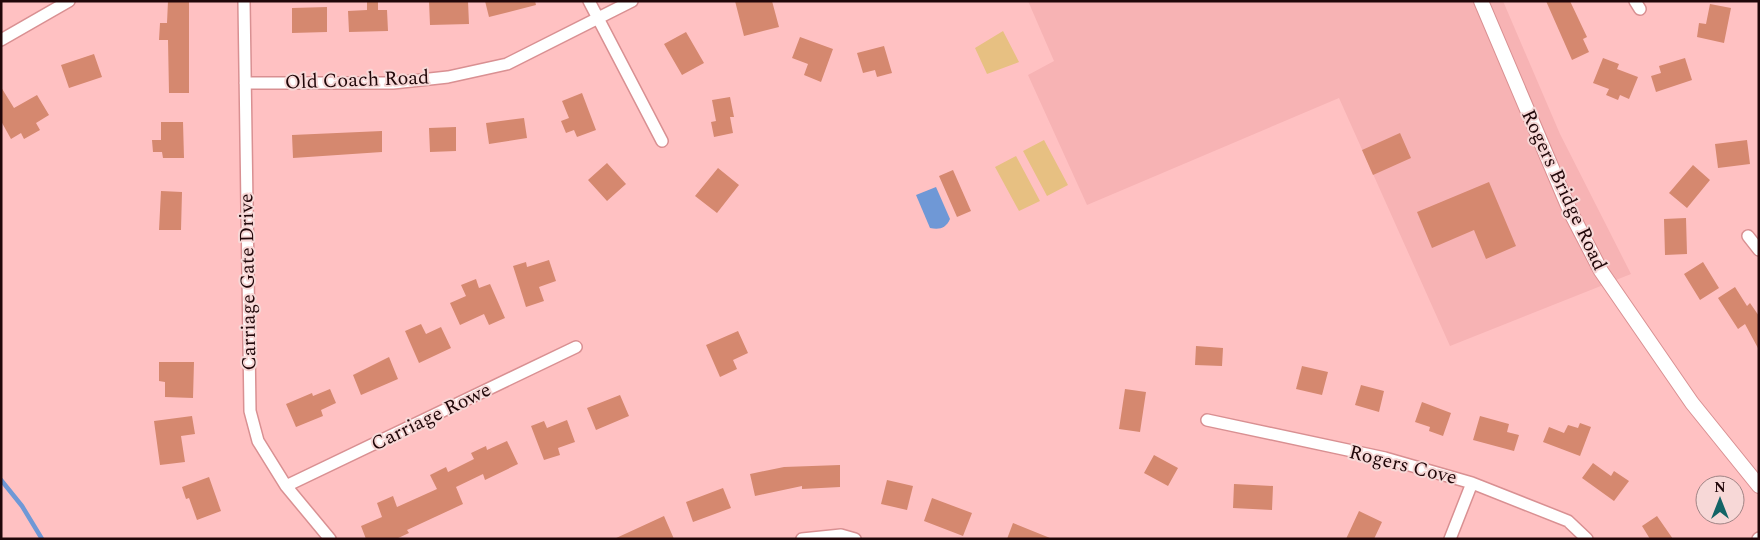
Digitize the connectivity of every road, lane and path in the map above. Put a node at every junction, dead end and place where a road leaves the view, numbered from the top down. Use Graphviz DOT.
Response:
graph roads {
  1 [pos="69,1"];
  2 [pos="244,1"];
  3 [pos="590,1"];
  4 [pos="632,1"];
  5 [pos="1481,1"];
  6 [pos="597,18"];
  7 [pos="1,40"];
  8 [pos="245,83"];
  9 [pos="662,141"];
  10 [pos="1748,236"];
  11 [pos="1759,250"];
  12 [pos="576,347"];
  13 [pos="1207,420"];
  14 [pos="1472,483"];
  15 [pos="286,486"];
  16 [pos="1759,486"];
  17 [pos="330,539"];
  18 [pos="802,539"];
  19 [pos="855,539"];
  20 [pos="1450,539"];
  21 [pos="1587,539"];
  1 -- 7 [label="street"];
  2 -- 8 [label="street, Carriage Gate Drive"];
  3 -- 6 [label="street"];
  4 -- 6 [label="street, Old Coach Road"];
  5 -- 16 [label="street, Rogers Bridge Road"];
  6 -- 8 [label="street, Old Coach Road"];
  6 -- 9 [label="street"];
  8 -- 15 [label="street, Carriage Gate Drive"];
  10 -- 11 [label="street"];
  12 -- 15 [label="street, Carriage Rowe"];
  13 -- 14 [label="street, Rogers Cove"];
  14 -- 20 [label="street"];
  14 -- 21 [label="street, Rogers Cove"];
  15 -- 17 [label="street, Carriage Gate Drive"];
  18 -- 19 [label="street"];
}
